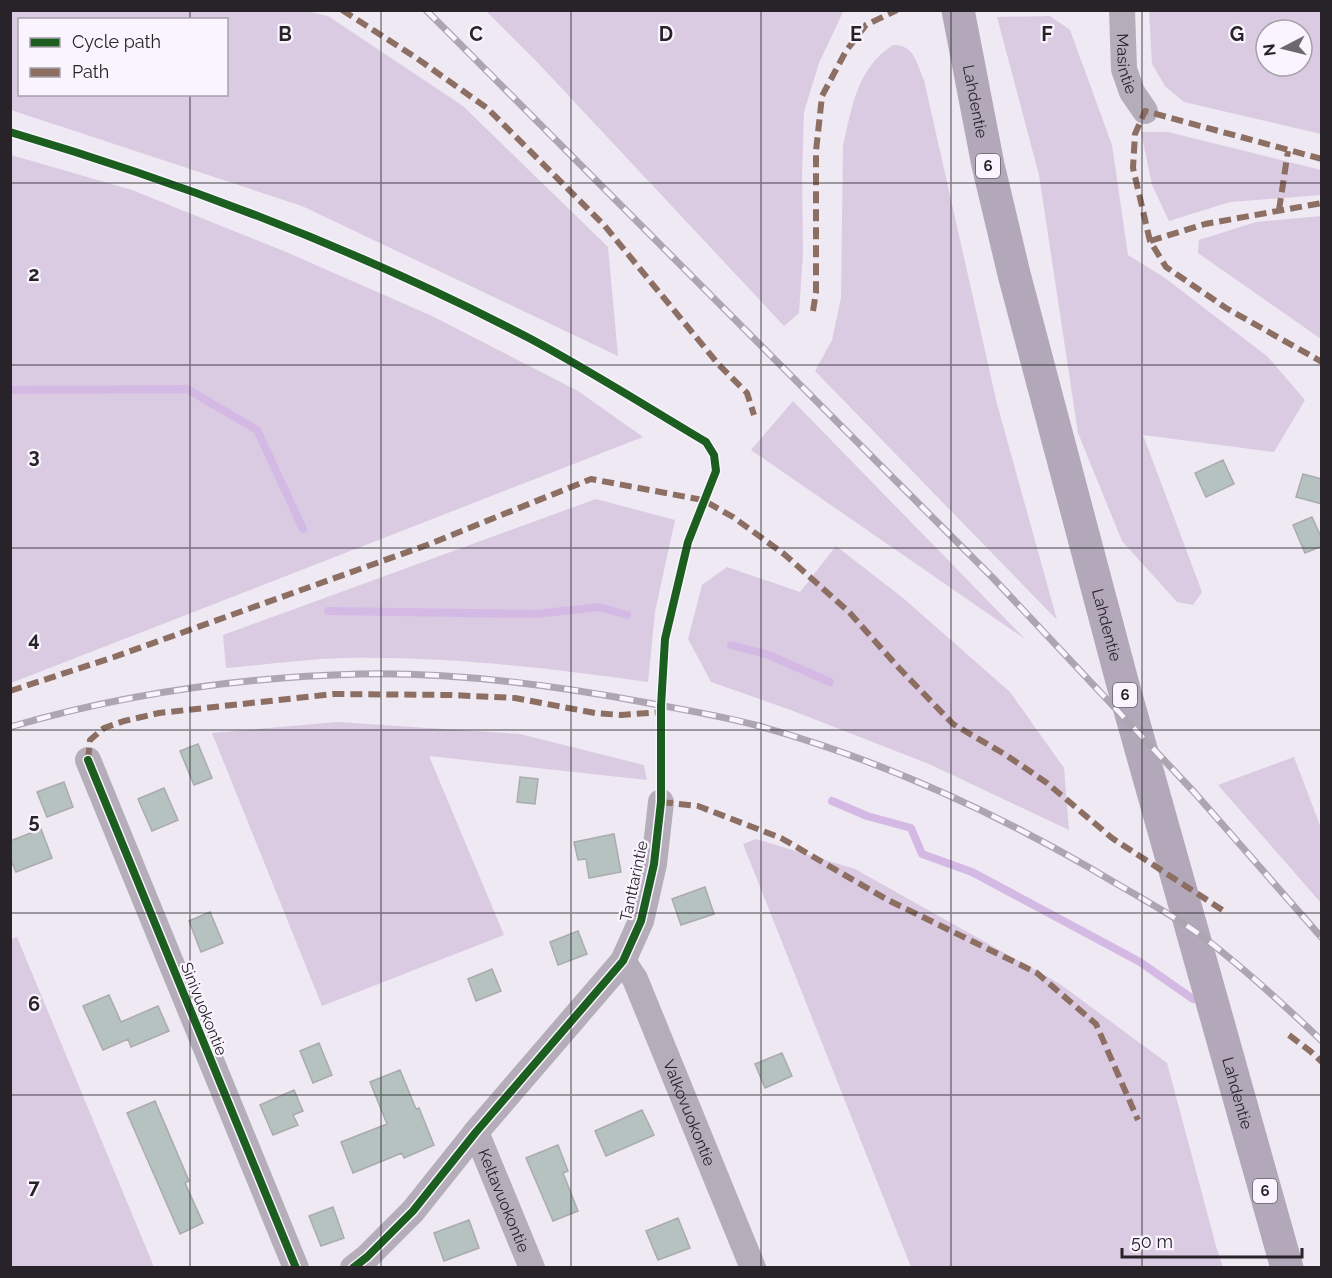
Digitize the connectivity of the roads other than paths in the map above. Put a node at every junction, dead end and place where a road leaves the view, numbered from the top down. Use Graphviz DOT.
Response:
graph roads {
  1 [pos="958,10"];
  2 [pos="1122,10"];
  3 [pos="1145,111"];
  4 [pos="88,760"];
  5 [pos="661,802"];
  6 [pos="623,962"];
  7 [pos="476,1132"];
  8 [pos="296,1268"];
  9 [pos="353,1268"];
  10 [pos="532,1268"];
  11 [pos="753,1268"];
  12 [pos="1287,1268"];
  1 -- 12 [label="highway, Lahdentie / 6"];
  2 -- 3 [label="street, Masintie"];
  4 -- 8 [label="street, Sinivuokontie"];
  5 -- 6 [label="street, Tanttarintie"];
  6 -- 7 [label="street, Tanttarintie"];
  6 -- 11 [label="street, Valkovuokontie"];
  7 -- 9 [label="street, Tanttarintie"];
  7 -- 10 [label="street, Keltavuokontie"];
}
